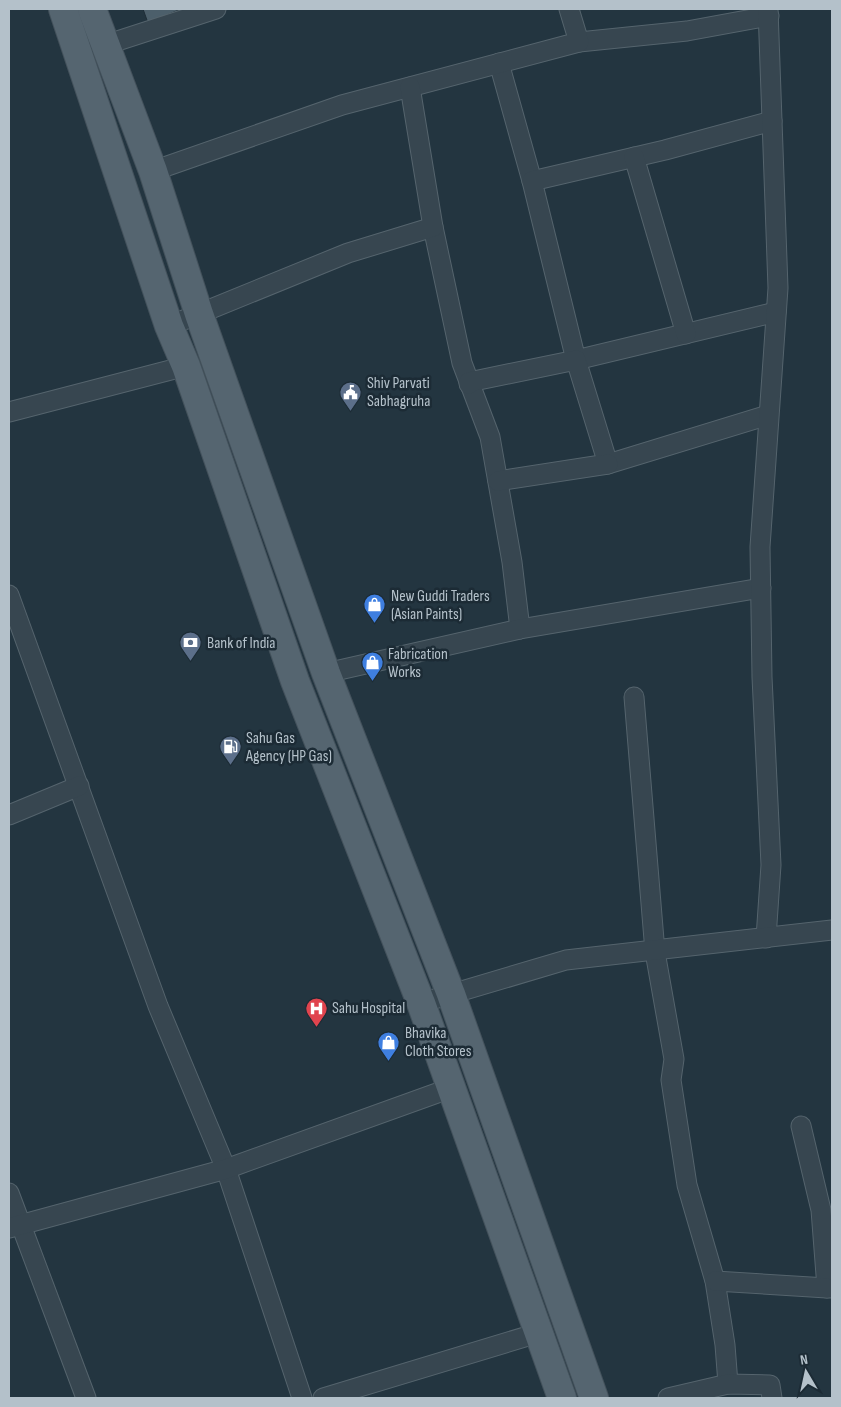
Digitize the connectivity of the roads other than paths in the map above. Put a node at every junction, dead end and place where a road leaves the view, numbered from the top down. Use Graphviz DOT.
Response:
graph roads {
  1 [pos="63,9"];
  2 [pos="92,9"];
  3 [pos="216,9"];
  4 [pos="569,9"];
  5 [pos="768,12"];
  6 [pos="579,42"];
  7 [pos="105,45"];
  8 [pos="499,63"];
  9 [pos="410,86"];
  10 [pos="772,121"];
  11 [pos="634,157"];
  12 [pos="153,171"];
  13 [pos="532,181"];
  14 [pos="433,227"];
  15 [pos="776,312"];
  16 [pos="199,314"];
  17 [pos="169,326"];
  18 [pos="686,334"];
  19 [pos="576,360"];
  20 [pos="186,366"];
  21 [pos="469,383"];
  22 [pos="9,412"];
  23 [pos="768,415"];
  24 [pos="608,464"];
  25 [pos="498,481"];
  26 [pos="761,588"];
  27 [pos="9,595"];
  28 [pos="520,629"];
  29 [pos="326,673"];
  30 [pos="634,696"];
  31 [pos="79,786"];
  32 [pos="9,815"];
  33 [pos="832,930"];
  34 [pos="766,938"];
  35 [pos="655,952"];
  36 [pos="451,994"];
  37 [pos="420,1003"];
  38 [pos="451,1088"];
  39 [pos="801,1126"];
  40 [pos="226,1169"];
  41 [pos="9,1193"];
  42 [pos="14,1226"];
  43 [pos="715,1281"];
  44 [pos="829,1288"];
  45 [pos="538,1333"];
  46 [pos="728,1384"];
  47 [pos="86,1398"];
  48 [pos="302,1398"];
  49 [pos="323,1398"];
  50 [pos="562,1398"];
  51 [pos="594,1398"];
  52 [pos="668,1398"];
  53 [pos="772,1398"];
  1 -- 17 [label="main road"];
  2 -- 7 [label="main road"];
  3 -- 7 [label="street"];
  4 -- 6 [label="street"];
  5 -- 6 [label="street"];
  5 -- 10 [label="street"];
  6 -- 8 [label="street"];
  7 -- 12 [label="main road"];
  8 -- 9 [label="street"];
  8 -- 13 [label="street"];
  9 -- 12 [label="street"];
  9 -- 14 [label="street"];
  10 -- 11 [label="street"];
  10 -- 15 [label="street"];
  11 -- 13 [label="street"];
  11 -- 18 [label="street"];
  12 -- 16 [label="main road"];
  13 -- 19 [label="street"];
  14 -- 16 [label="street"];
  14 -- 21 [label="street"];
  15 -- 18 [label="street"];
  15 -- 23 [label="street"];
  16 -- 17 [label="street"];
  16 -- 29 [label="main road"];
  17 -- 20 [label="main road"];
  18 -- 19 [label="street"];
  19 -- 21 [label="street"];
  19 -- 24 [label="street"];
  20 -- 22 [label="street"];
  20 -- 37 [label="main road"];
  21 -- 25 [label="street"];
  23 -- 24 [label="street"];
  23 -- 26 [label="street"];
  24 -- 25 [label="street"];
  25 -- 28 [label="street"];
  26 -- 28 [label="street"];
  26 -- 34 [label="street"];
  27 -- 31 [label="street"];
  28 -- 29 [label="street"];
  29 -- 36 [label="main road"];
  30 -- 35 [label="street"];
  31 -- 32 [label="street"];
  31 -- 40 [label="street"];
  33 -- 34 [label="street"];
  34 -- 35 [label="street"];
  35 -- 36 [label="street"];
  35 -- 43 [label="street"];
  36 -- 37 [label="street"];
  36 -- 51 [label="main road"];
  37 -- 38 [label="main road"];
  38 -- 40 [label="street"];
  38 -- 45 [label="main road"];
  39 -- 44 [label="street"];
  40 -- 42 [label="street"];
  40 -- 48 [label="street"];
  41 -- 42 [label="street"];
  42 -- 47 [label="street"];
  43 -- 44 [label="street"];
  43 -- 46 [label="street"];
  45 -- 49 [label="street"];
  45 -- 50 [label="main road"];
  46 -- 52 [label="street"];
  46 -- 53 [label="street"];
}
